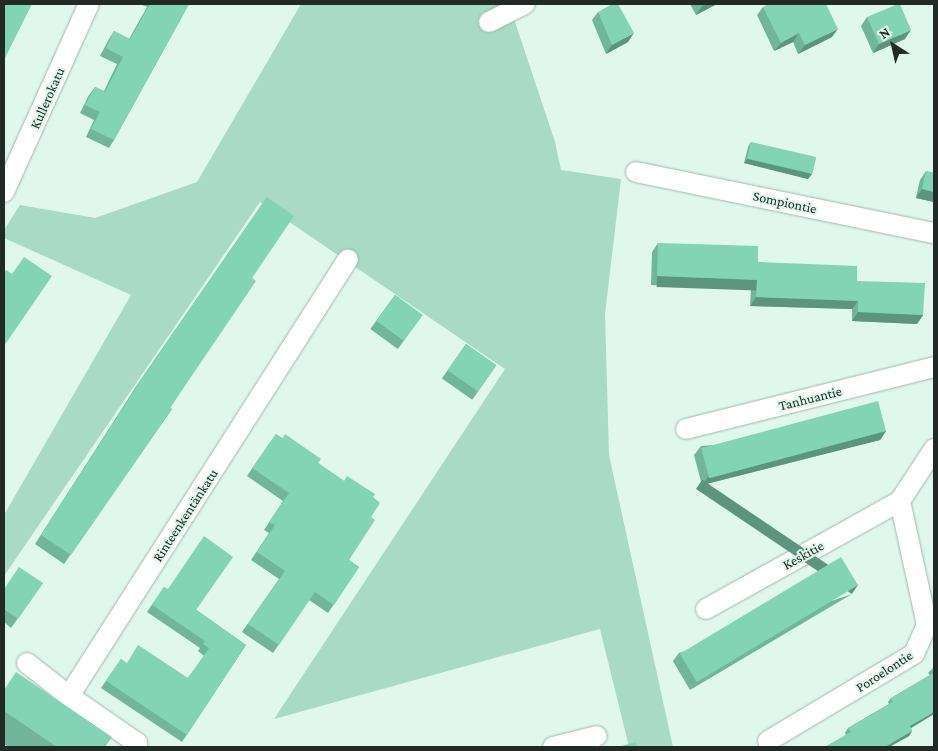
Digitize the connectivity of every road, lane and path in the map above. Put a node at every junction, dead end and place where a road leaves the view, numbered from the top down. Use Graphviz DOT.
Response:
graph roads {
  1 [pos="89,4"];
  2 [pos="526,4"];
  3 [pos="490,22"];
  4 [pos="636,172"];
  5 [pos="4,192"];
  6 [pos="934,233"];
  7 [pos="348,259"];
  8 [pos="934,367"];
  9 [pos="686,429"];
  10 [pos="934,449"];
  11 [pos="900,501"];
  12 [pos="706,609"];
  13 [pos="27,663"];
  14 [pos="69,696"];
  15 [pos="597,736"];
  16 [pos="768,741"];
  17 [pos="138,746"];
  18 [pos="554,747"];
  1 -- 5 [label="street, Kullerokatu"];
  2 -- 3 [label="street"];
  4 -- 6 [label="street, Sompiontie"];
  7 -- 14 [label="street, Rinteenkentänkatu"];
  8 -- 9 [label="street, Tanhuantie"];
  10 -- 11 [label="street"];
  11 -- 12 [label="street, Keskitie"];
  11 -- 16 [label="street, Poroelontie"];
  13 -- 14 [label="street"];
  14 -- 17 [label="street"];
  15 -- 18 [label="street"];
}
